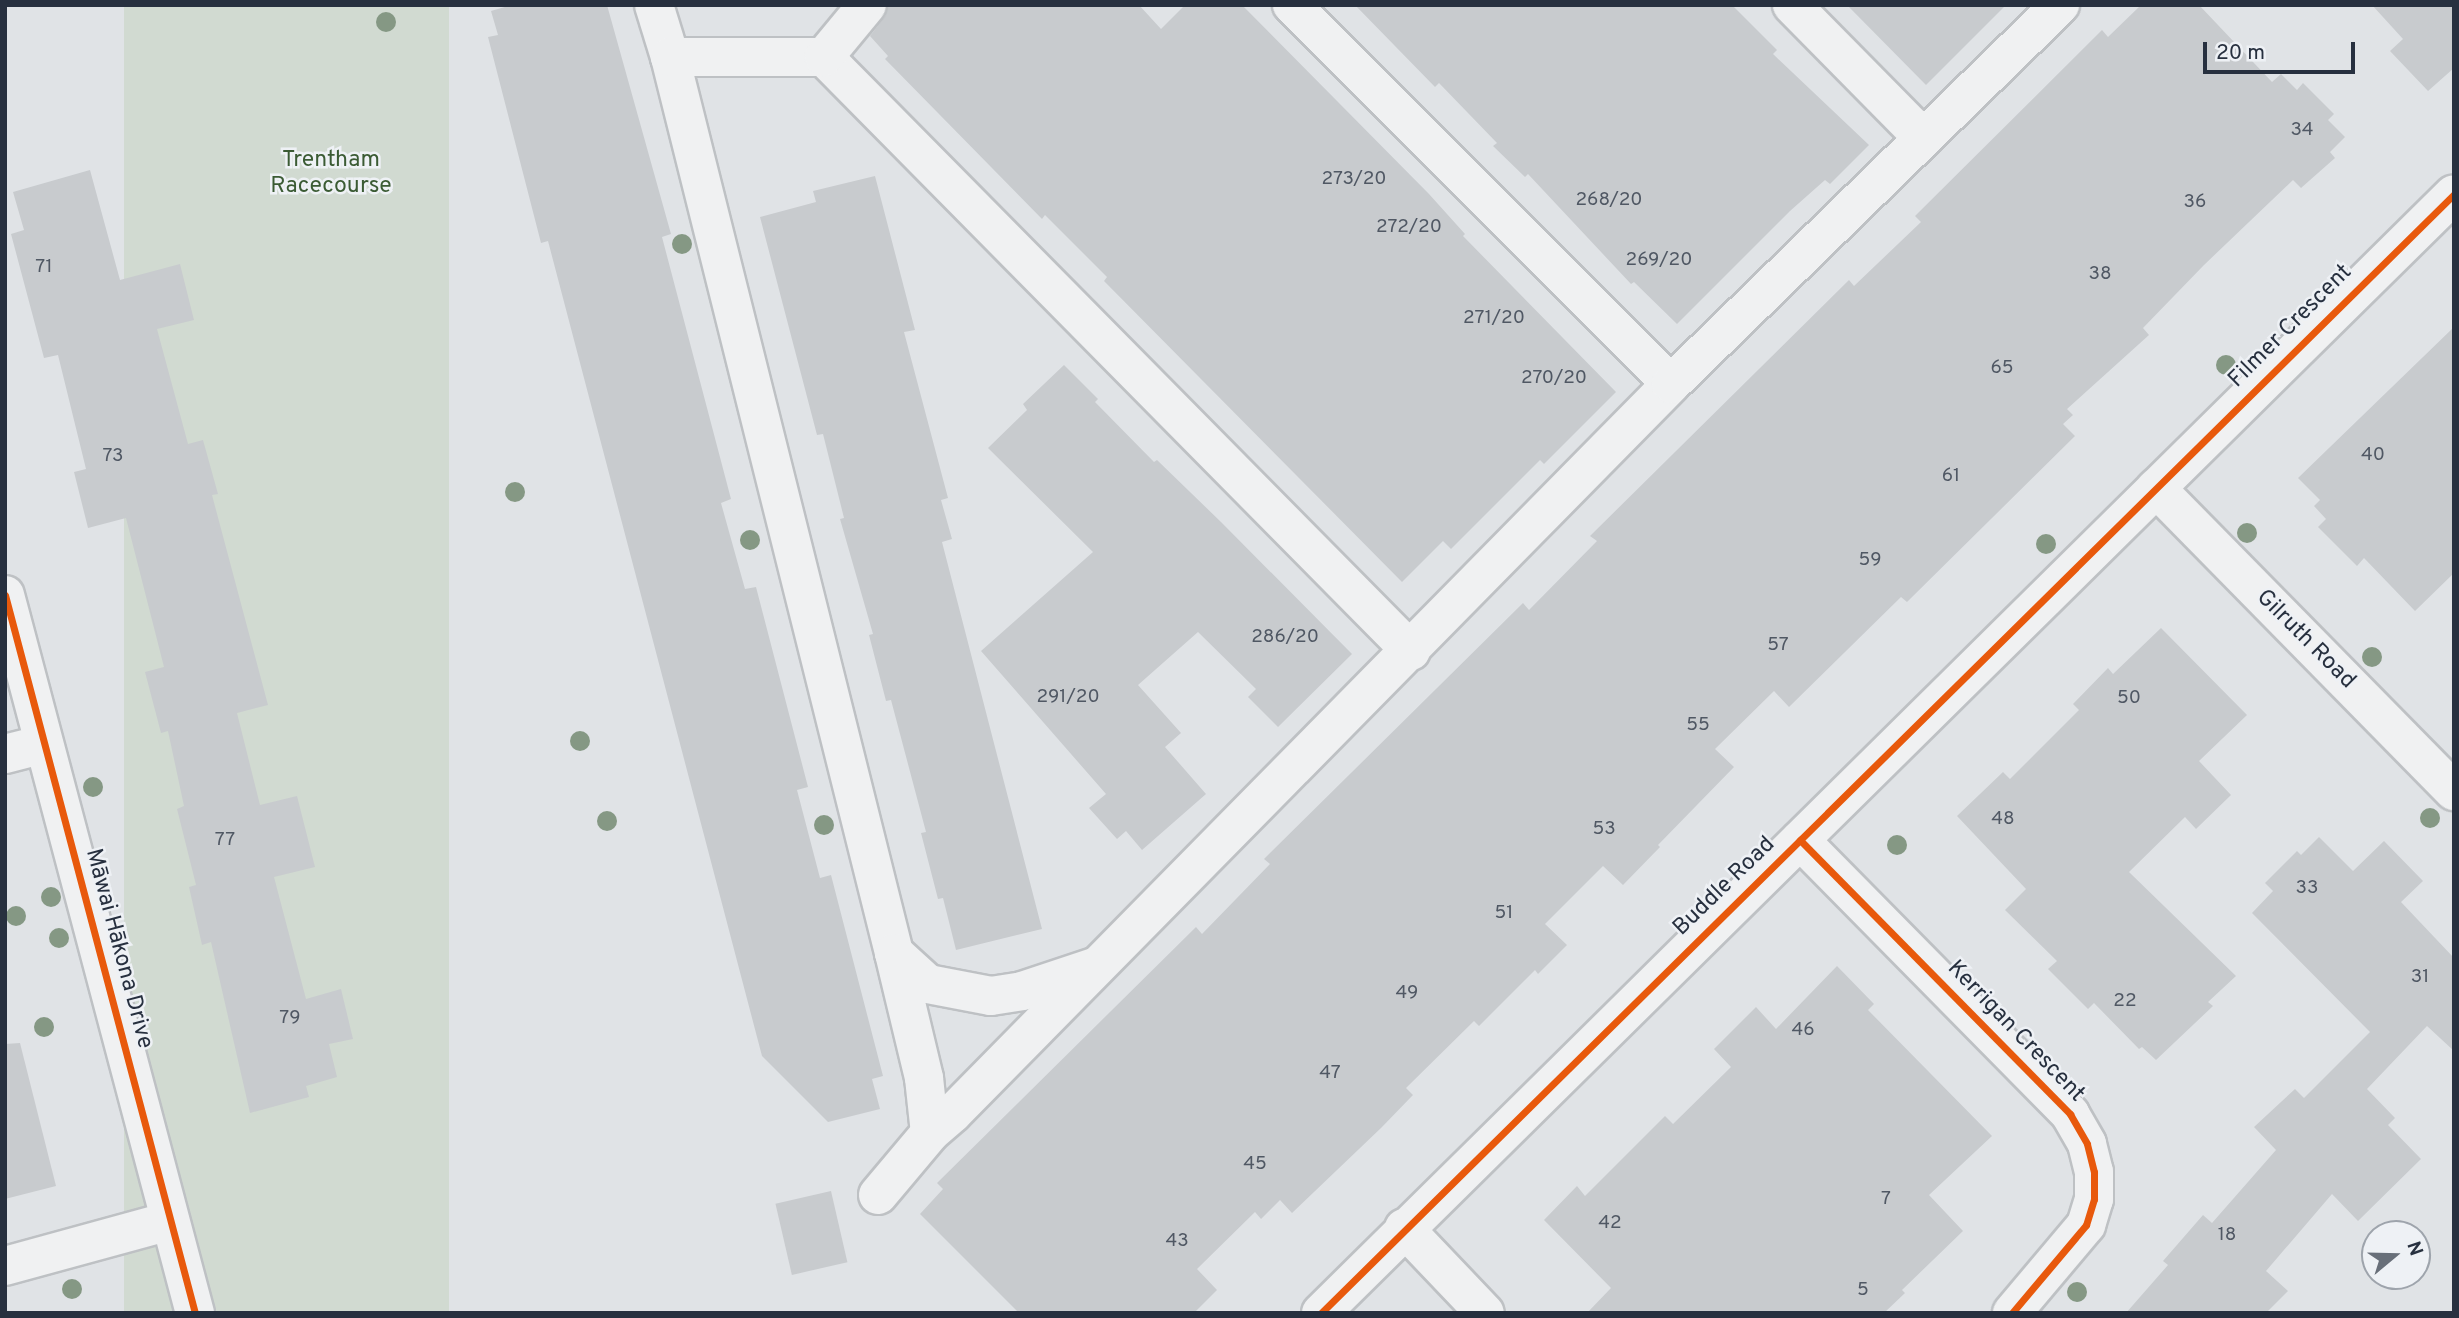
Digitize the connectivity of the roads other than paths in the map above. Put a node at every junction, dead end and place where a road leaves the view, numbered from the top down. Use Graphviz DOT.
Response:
graph roads {
  1 [pos="654,5"];
  2 [pos="867,5"];
  3 [pos="1292,5"];
  4 [pos="1792,5"];
  5 [pos="2060,5"];
  6 [pos="670,57"];
  7 [pos="824,57"];
  8 [pos="1923,138"];
  9 [pos="2454,194"];
  10 [pos="1671,384"];
  11 [pos="2156,488"];
  12 [pos="5,595"];
  13 [pos="1411,651"];
  14 [pos="44,744"];
  15 [pos="5,754"];
  16 [pos="2454,791"];
  17 [pos="1800,840"];
  18 [pos="894,953"];
  19 [pos="1100,965"];
  20 [pos="930,1133"];
  21 [pos="878,1195"];
  22 [pos="170,1221"];
  23 [pos="1404,1228"];
  24 [pos="5,1266"];
  25 [pos="195,1313"];
  26 [pos="1321,1313"];
  27 [pos="1486,1313"];
  28 [pos="2012,1313"];
  1 -- 6 [label="street"];
  2 -- 7 [label="street"];
  3 -- 10 [label="street"];
  4 -- 8 [label="street"];
  5 -- 8 [label="street"];
  6 -- 7 [label="street"];
  6 -- 18 [label="street"];
  7 -- 13 [label="street"];
  8 -- 10 [label="street"];
  9 -- 11 [label="street, Filmer Crescent"];
  10 -- 13 [label="street"];
  11 -- 16 [label="street, Gilruth Road"];
  11 -- 17 [label="street, Buddle Road"];
  12 -- 14 [label="street, Māwai Hākona Drive"];
  13 -- 19 [label="street"];
  14 -- 15 [label="street"];
  14 -- 22 [label="street, Māwai Hākona Drive"];
  17 -- 23 [label="street, Buddle Road"];
  17 -- 28 [label="street, Kerrigan Crescent"];
  18 -- 19 [label="street"];
  18 -- 20 [label="street"];
  19 -- 20 [label="street"];
  20 -- 21 [label="street"];
  22 -- 24 [label="street"];
  22 -- 25 [label="street, Māwai Hākona Drive"];
  23 -- 26 [label="street, Buddle Road"];
  23 -- 27 [label="street"];
}
